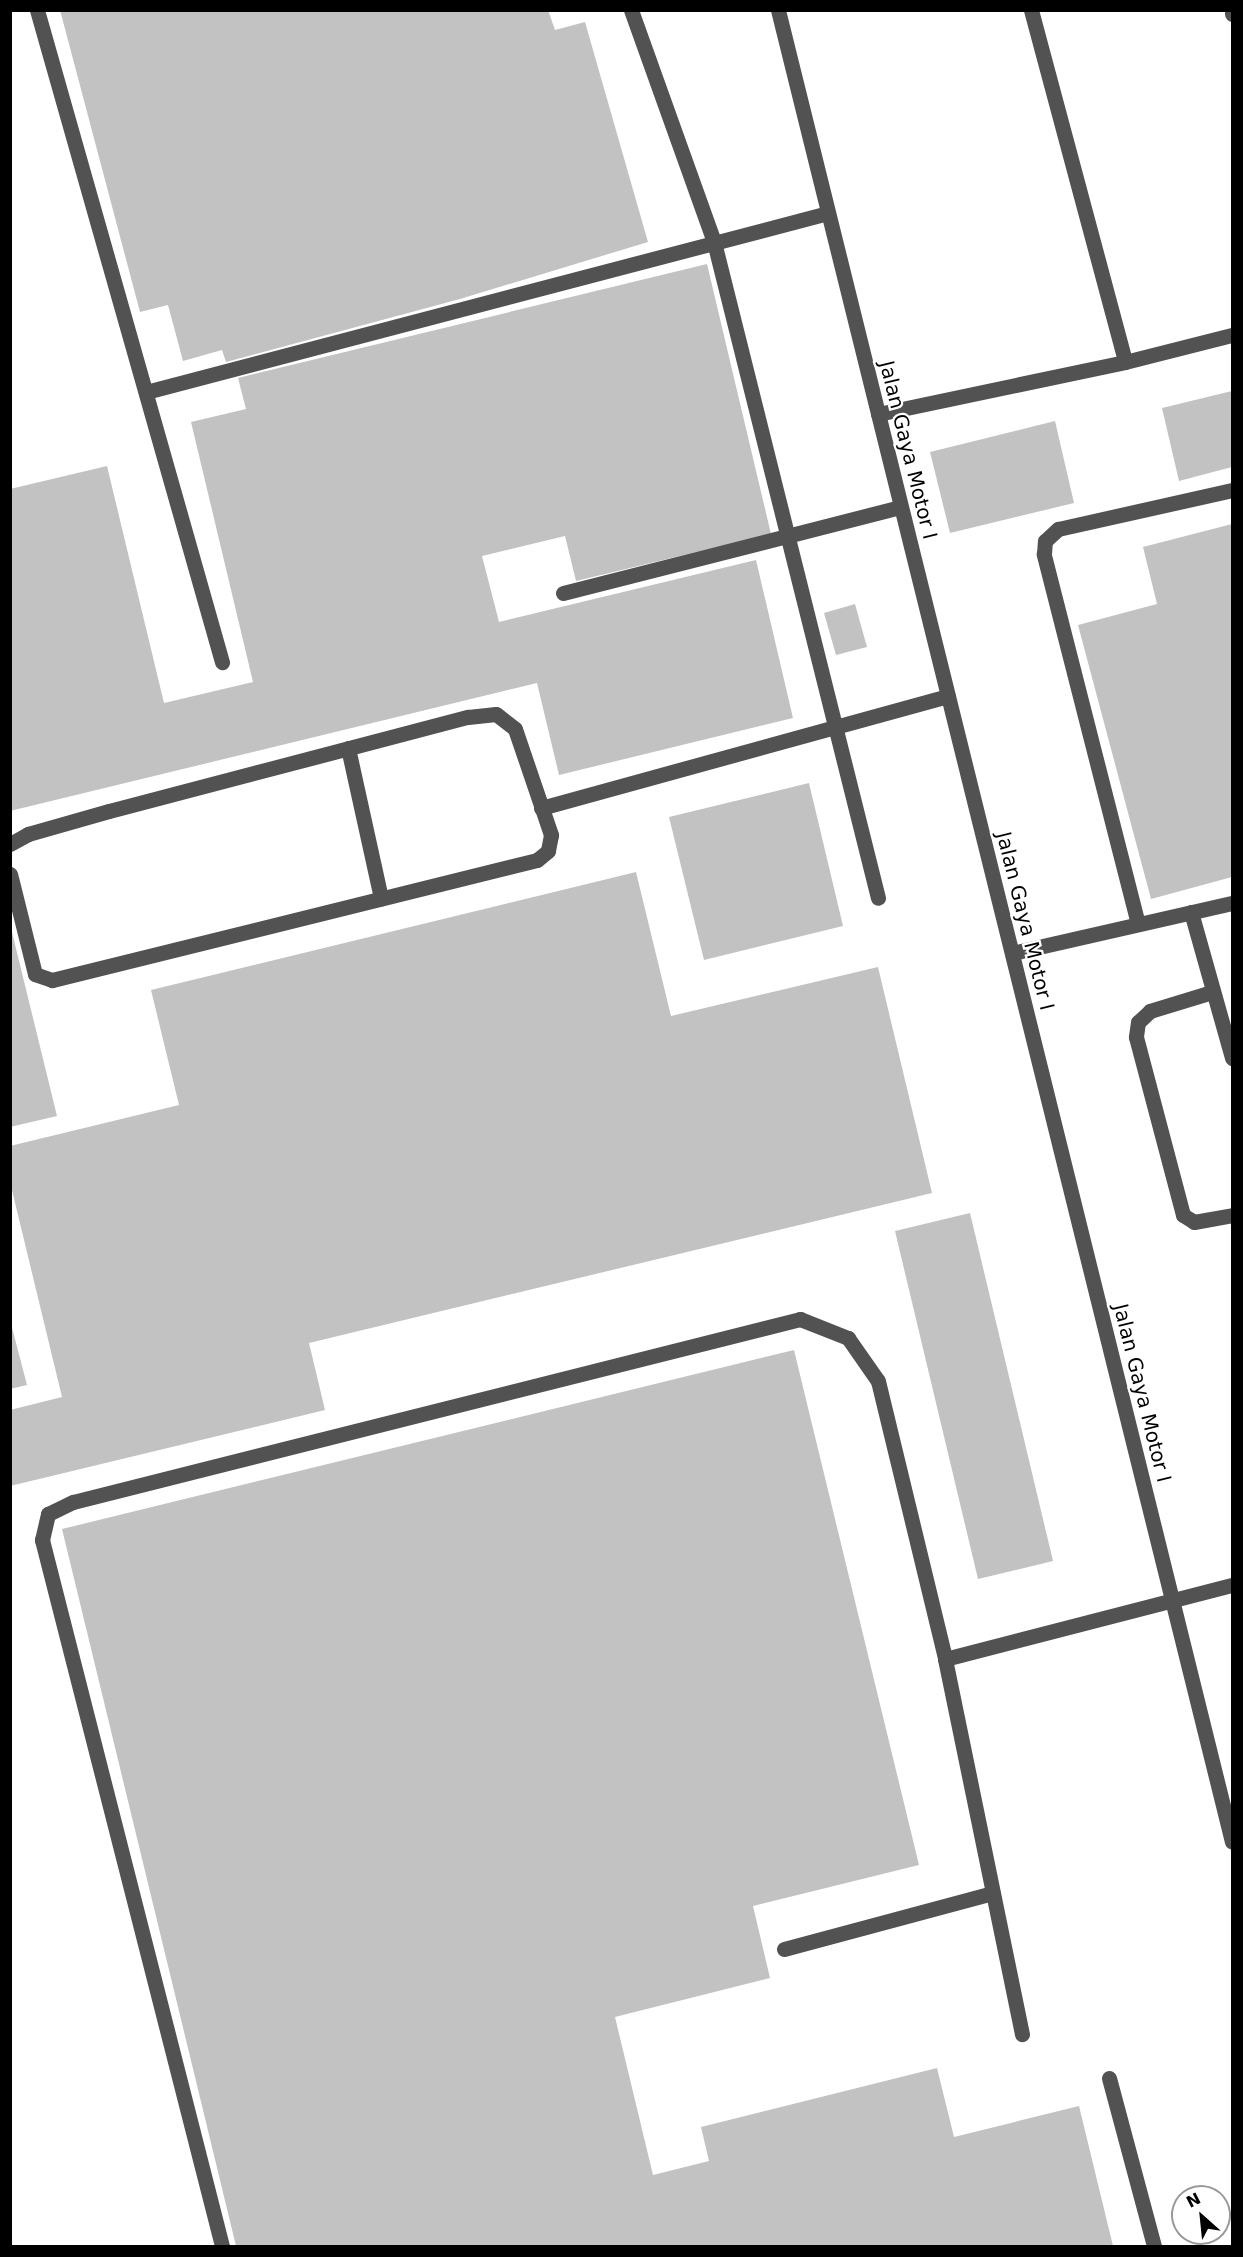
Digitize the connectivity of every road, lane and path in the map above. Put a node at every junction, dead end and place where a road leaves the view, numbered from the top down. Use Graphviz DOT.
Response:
graph roads {
  1 [pos="37,10"];
  2 [pos="631,10"];
  3 [pos="778,10"];
  4 [pos="1031,10"];
  5 [pos="828,213"];
  6 [pos="714,242"];
  7 [pos="1233,335"];
  8 [pos="1125,362"];
  9 [pos="146,392"];
  10 [pos="878,414"];
  11 [pos="1233,490"];
  12 [pos="900,507"];
  13 [pos="788,532"];
  14 [pos="563,593"];
  15 [pos="222,662"];
  16 [pos="948,696"];
  17 [pos="835,727"];
  18 [pos="348,748"];
  19 [pos="541,808"];
  20 [pos="10,844"];
  21 [pos="10,874"];
  22 [pos="381,898"];
  23 [pos="878,898"];
  24 [pos="1233,903"];
  25 [pos="1191,912"];
  26 [pos="1138,924"];
  27 [pos="1012,953"];
  28 [pos="1212,992"];
  29 [pos="1233,1058"];
  30 [pos="1233,1215"];
  31 [pos="1233,1585"];
  32 [pos="1172,1599"];
  33 [pos="945,1659"];
  34 [pos="1233,1842"];
  35 [pos="993,1893"];
  36 [pos="784,1949"];
  37 [pos="1022,2034"];
  38 [pos="1108,2078"];
  39 [pos="222,2247"];
  40 [pos="1154,2247"];
  1 -- 9 [label="street"];
  2 -- 6 [label="street"];
  3 -- 5 [label="street, Jalan Gaya Motor I"];
  4 -- 8 [label="street"];
  5 -- 6 [label="street"];
  5 -- 10 [label="street, Jalan Gaya Motor I"];
  6 -- 9 [label="street"];
  6 -- 13 [label="street"];
  7 -- 8 [label="street"];
  8 -- 10 [label="street"];
  9 -- 15 [label="street"];
  10 -- 12 [label="street, Jalan Gaya Motor I"];
  11 -- 26 [label="street"];
  12 -- 13 [label="street"];
  12 -- 16 [label="street, Jalan Gaya Motor I"];
  13 -- 14 [label="street"];
  13 -- 17 [label="street"];
  16 -- 17 [label="street"];
  16 -- 27 [label="street, Jalan Gaya Motor I"];
  17 -- 19 [label="street"];
  17 -- 23 [label="street"];
  18 -- 19 [label="street"];
  18 -- 20 [label="street"];
  18 -- 22 [label="street"];
  19 -- 22 [label="street"];
  21 -- 22 [label="street"];
  24 -- 25 [label="street"];
  25 -- 26 [label="street"];
  25 -- 28 [label="street"];
  26 -- 27 [label="street"];
  27 -- 32 [label="street, Jalan Gaya Motor I"];
  28 -- 29 [label="street"];
  28 -- 30 [label="street"];
  31 -- 32 [label="street"];
  32 -- 33 [label="street"];
  32 -- 34 [label="street, Jalan Gaya Motor I"];
  33 -- 35 [label="street"];
  33 -- 39 [label="street"];
  35 -- 36 [label="street"];
  35 -- 37 [label="street"];
  38 -- 40 [label="street"];
}
